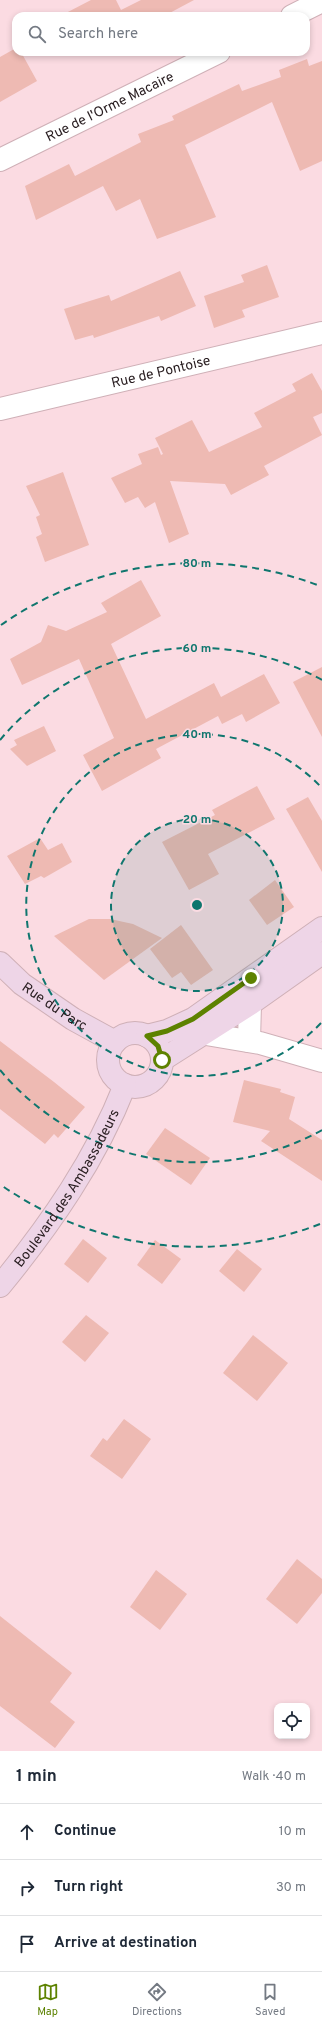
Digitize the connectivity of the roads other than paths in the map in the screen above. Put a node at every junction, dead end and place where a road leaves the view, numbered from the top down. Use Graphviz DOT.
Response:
graph roads {
  1 [pos="322,1"];
  2 [pos="300,12"];
  3 [pos="211,56"];
  4 [pos="0,160"];
  5 [pos="322,333"];
  6 [pos="0,409"];
  7 [pos="322,928"];
  8 [pos="322,953"];
  9 [pos="0,963"];
  10 [pos="250,1004"];
  11 [pos="206,1034"];
  12 [pos="147,1036"];
  13 [pos="249,1041"];
  14 [pos="115,1042"];
  15 [pos="162,1060"];
  16 [pos="322,1061"];
  17 [pos="125,1086"];
  18 [pos="0,1286"];
  1 -- 2 [label="street"];
  3 -- 4 [label="street, Rue de l'Orme Macaire"];
  5 -- 6 [label="street, Rue de Pontoise"];
  7 -- 12 [label="main road"];
  8 -- 10 [label="main road"];
  9 -- 14 [label="main road, Rue du Parc"];
  10 -- 11 [label="main road"];
  10 -- 13 [label="street"];
  11 -- 13 [label="street"];
  11 -- 15 [label="main road"];
  12 -- 14 [label="main road"];
  12 -- 15 [label="main road"];
  13 -- 16 [label="street"];
  14 -- 17 [label="main road"];
  15 -- 17 [label="main road"];
  17 -- 18 [label="main road, Boulevard des Ambassadeurs"];
}
